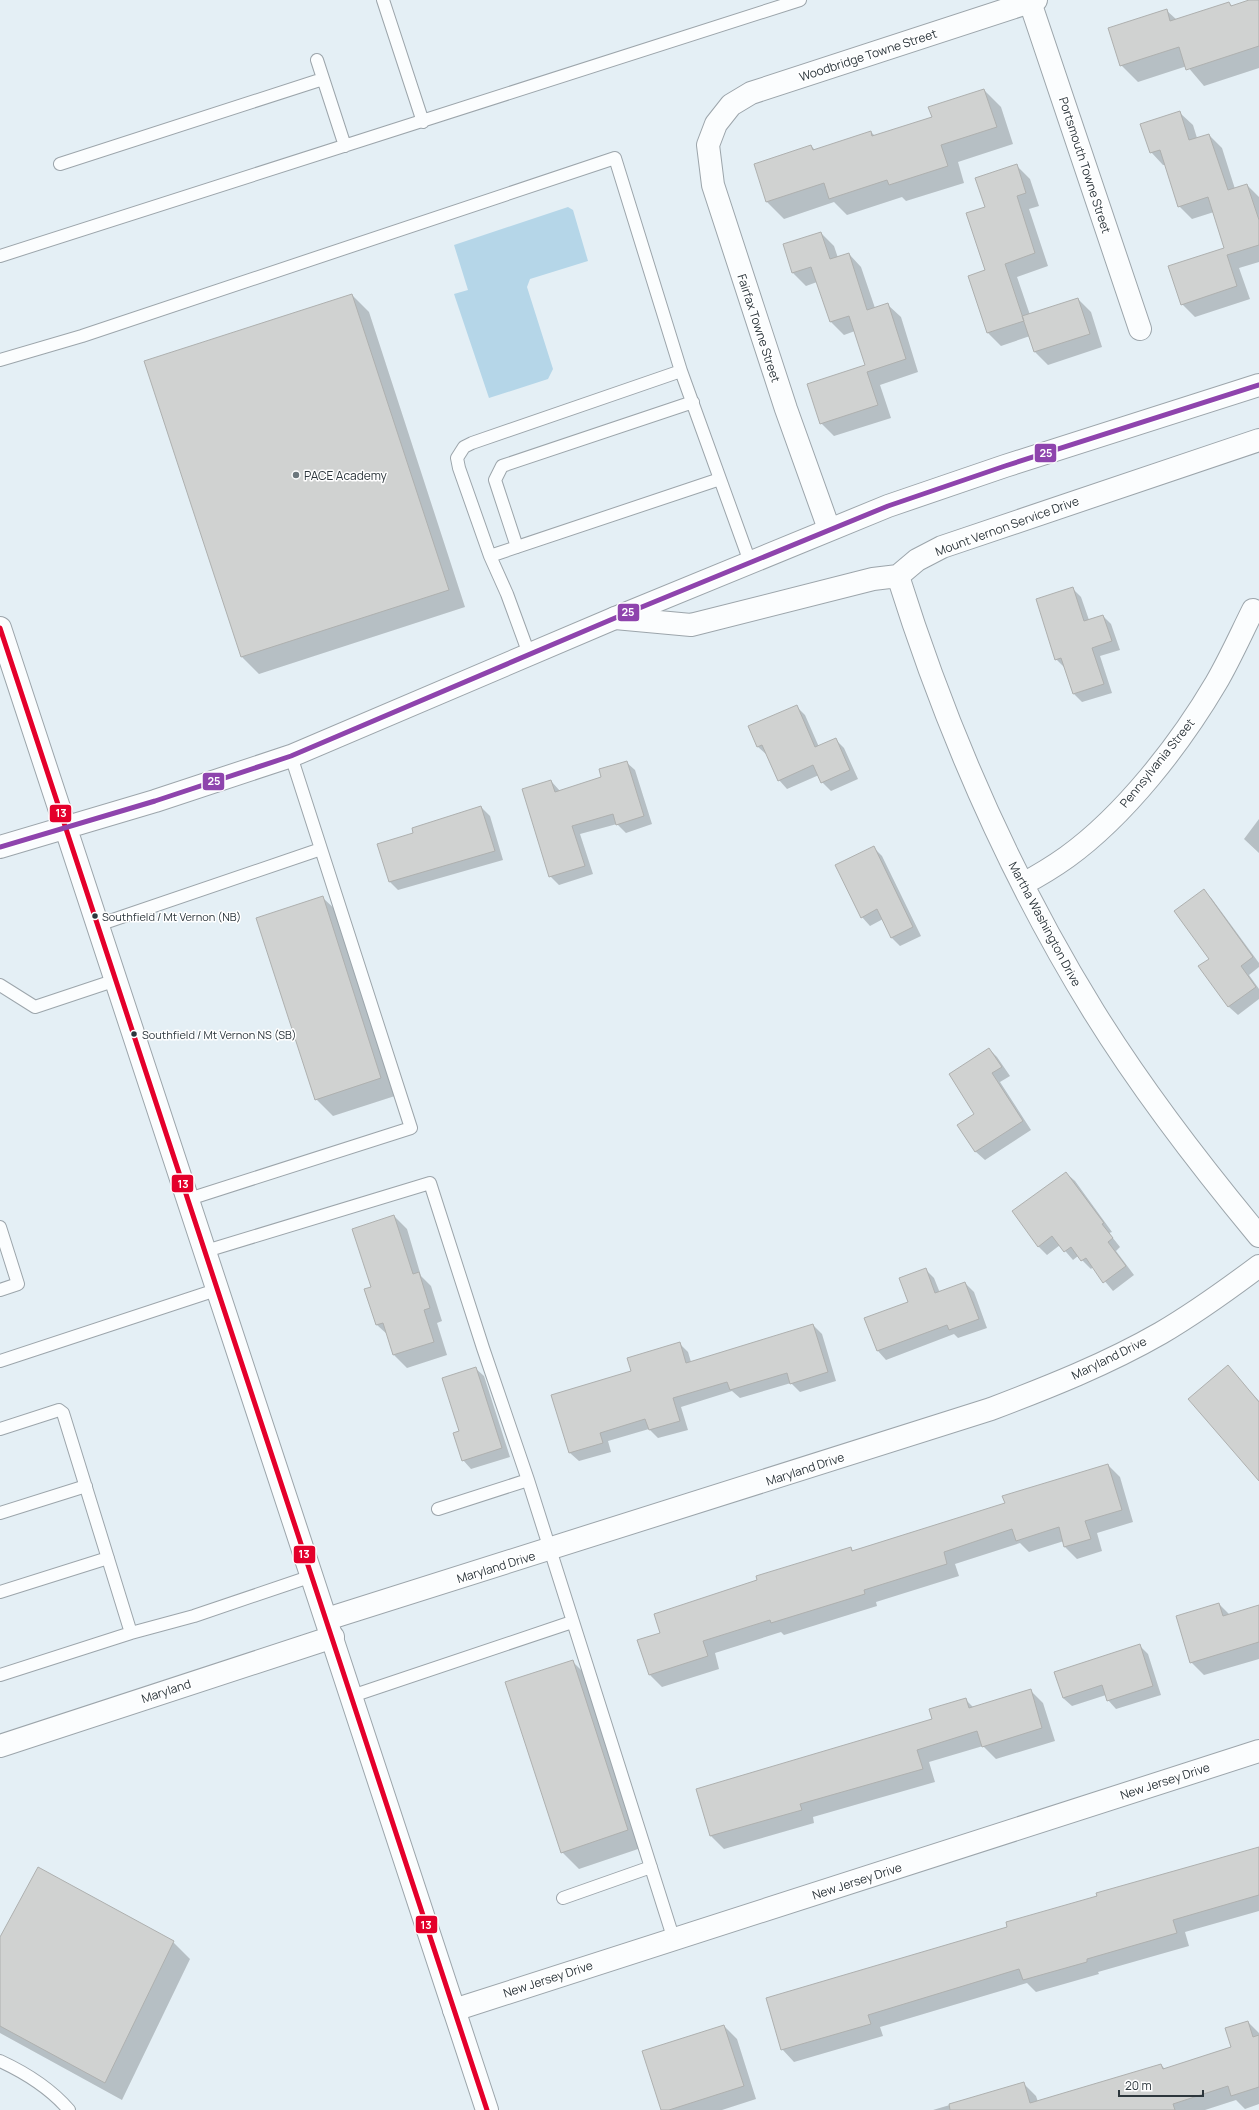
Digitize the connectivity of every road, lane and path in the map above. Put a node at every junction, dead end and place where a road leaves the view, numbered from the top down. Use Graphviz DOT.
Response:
graph roads {
  1 [pos="383,0"];
  2 [pos="800,0"];
  3 [pos="1033,1"];
  4 [pos="317,60"];
  5 [pos="323,79"];
  6 [pos="423,122"];
  7 [pos="716,124"];
  8 [pos="345,146"];
  9 [pos="60,164"];
  10 [pos="0,256"];
  11 [pos="1140,329"];
  12 [pos="0,360"];
  13 [pos="681,371"];
  14 [pos="1259,385"];
  15 [pos="693,402"];
  16 [pos="1259,440"];
  17 [pos="720,479"];
  18 [pos="830,529"];
  19 [pos="517,548"];
  20 [pos="490,556"];
  21 [pos="750,562"];
  22 [pos="898,576"];
  23 [pos="1253,610"];
  24 [pos="615,618"];
  25 [pos="0,628"];
  26 [pos="529,654"];
  27 [pos="291,756"];
  28 [pos="66,826"];
  29 [pos="0,847"];
  30 [pos="320,848"];
  31 [pos="1023,884"];
  32 [pos="98,925"];
  33 [pos="116,980"];
  34 [pos="0,985"];
  35 [pos="189,1199"];
  36 [pos="0,1228"];
  37 [pos="1259,1236"];
  38 [pos="206,1251"];
  39 [pos="1259,1266"];
  40 [pos="219,1289"];
  41 [pos="0,1290"];
  42 [pos="0,1360"];
  43 [pos="0,1429"];
  44 [pos="528,1480"];
  45 [pos="86,1486"];
  46 [pos="438,1509"];
  47 [pos="0,1513"];
  48 [pos="550,1550"];
  49 [pos="108,1558"];
  50 [pos="312,1576"];
  51 [pos="0,1592"];
  52 [pos="572,1622"];
  53 [pos="330,1628"];
  54 [pos="131,1634"];
  55 [pos="0,1675"];
  56 [pos="352,1696"];
  57 [pos="0,1746"];
  58 [pos="1259,1751"];
  59 [pos="651,1867"];
  60 [pos="563,1898"];
  61 [pos="674,1940"];
  62 [pos="454,2010"];
  63 [pos="0,2061"];
  64 [pos="69,2110"];
  65 [pos="487,2110"];
  1 -- 6 [label="lane"];
  2 -- 6 [label="lane"];
  3 -- 7 [label="street, Woodbridge Towne Street"];
  3 -- 11 [label="street, Portsmouth Towne Street"];
  4 -- 5 [label="lane"];
  5 -- 8 [label="lane"];
  5 -- 9 [label="lane"];
  6 -- 8 [label="lane"];
  7 -- 18 [label="street, Fairfax Towne Street"];
  8 -- 10 [label="lane"];
  12 -- 13 [label="lane"];
  13 -- 15 [label="lane"];
  13 -- 20 [label="lane"];
  14 -- 18 [label="street"];
  15 -- 17 [label="lane"];
  15 -- 19 [label="lane"];
  16 -- 22 [label="street, Mount Vernon Service Drive"];
  17 -- 19 [label="lane"];
  17 -- 21 [label="lane"];
  18 -- 21 [label="street"];
  19 -- 20 [label="lane"];
  20 -- 26 [label="lane"];
  21 -- 24 [label="street"];
  22 -- 24 [label="street"];
  22 -- 31 [label="street, Martha Washington Drive"];
  23 -- 31 [label="street, Pennsylvania Street"];
  24 -- 26 [label="street"];
  25 -- 28 [label="street"];
  26 -- 27 [label="street"];
  27 -- 28 [label="street"];
  27 -- 30 [label="lane"];
  28 -- 29 [label="street"];
  28 -- 32 [label="street"];
  30 -- 32 [label="lane"];
  30 -- 35 [label="lane"];
  31 -- 37 [label="street, Martha Washington Drive"];
  32 -- 33 [label="street"];
  33 -- 34 [label="lane"];
  33 -- 35 [label="street"];
  35 -- 38 [label="street"];
  36 -- 41 [label="lane"];
  38 -- 40 [label="street"];
  38 -- 44 [label="lane"];
  39 -- 48 [label="street, Maryland Drive"];
  40 -- 42 [label="lane"];
  40 -- 50 [label="street"];
  43 -- 45 [label="lane"];
  44 -- 46 [label="lane"];
  44 -- 48 [label="lane"];
  45 -- 47 [label="lane"];
  45 -- 49 [label="lane"];
  48 -- 52 [label="lane"];
  48 -- 53 [label="street, Maryland Drive"];
  49 -- 51 [label="lane"];
  49 -- 54 [label="lane"];
  50 -- 53 [label="street"];
  50 -- 54 [label="lane"];
  52 -- 56 [label="lane"];
  52 -- 59 [label="lane"];
  53 -- 56 [label="street"];
  53 -- 57 [label="street, Maryland"];
  54 -- 55 [label="lane"];
  56 -- 62 [label="street"];
  58 -- 61 [label="street, New Jersey Drive"];
  59 -- 60 [label="lane"];
  59 -- 61 [label="lane"];
  61 -- 62 [label="street, New Jersey Drive"];
  62 -- 65 [label="street"];
  63 -- 64 [label="lane"];
}
